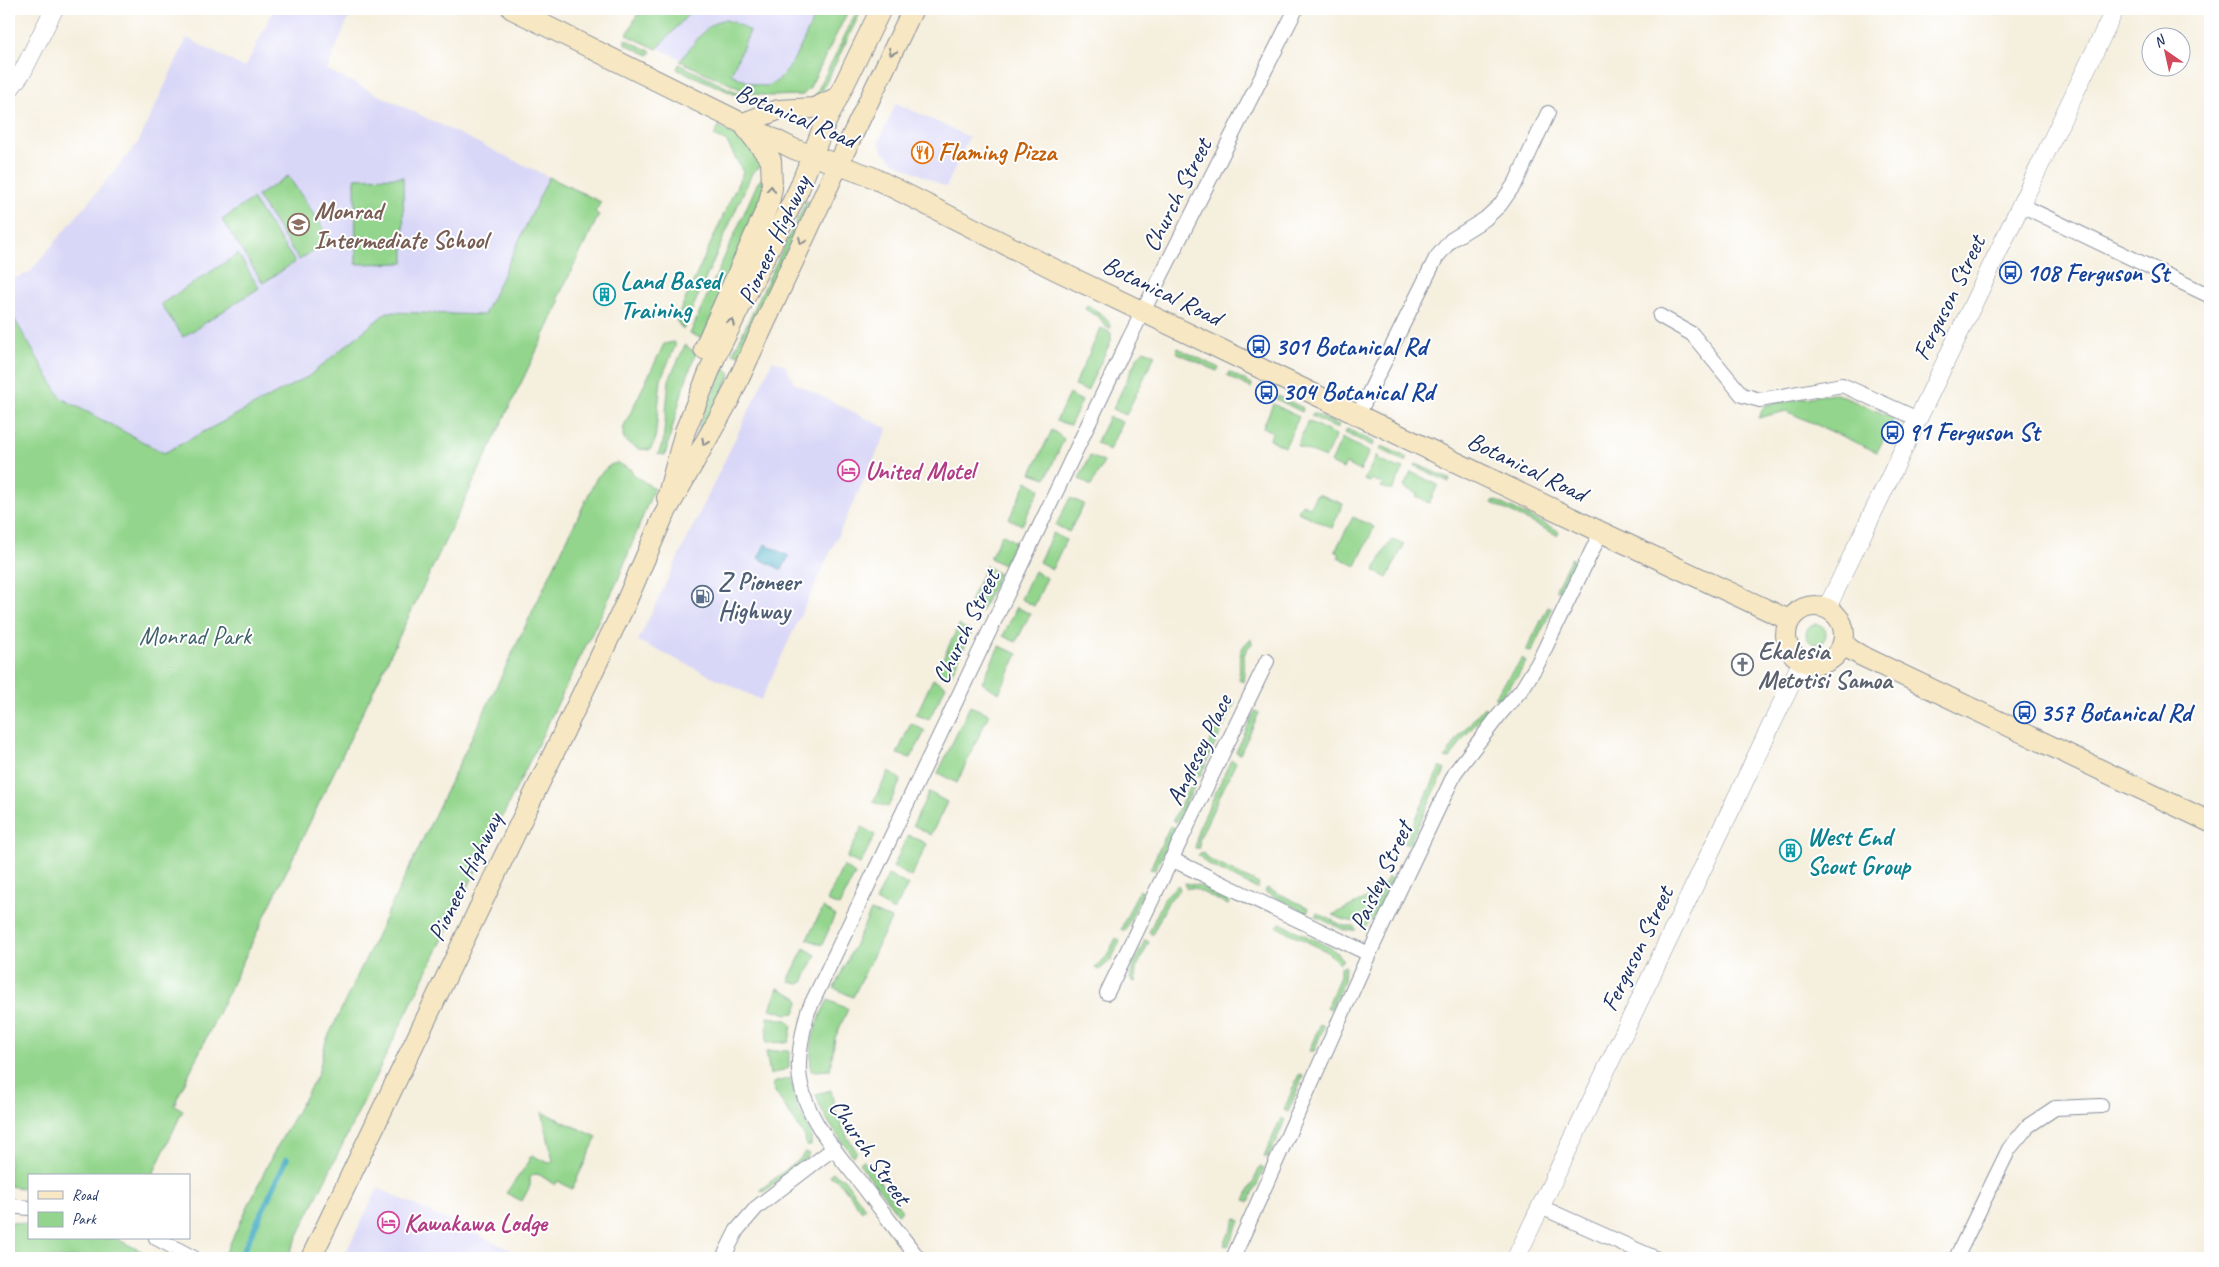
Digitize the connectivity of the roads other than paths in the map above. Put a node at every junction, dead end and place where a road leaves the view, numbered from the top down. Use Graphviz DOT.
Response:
graph roads {
  1 [pos="54,9"];
  2 [pos="512,9"];
  3 [pos="881,9"];
  4 [pos="913,9"];
  5 [pos="1296,9"];
  6 [pos="2110,10"];
  7 [pos="9,90"];
  8 [pos="838,97"];
  9 [pos="1548,113"];
  10 [pos="742,123"];
  11 [pos="813,156"];
  12 [pos="838,165"];
  13 [pos="2021,205"];
  14 [pos="2210,296"];
  15 [pos="1143,312"];
  16 [pos="1660,316"];
  17 [pos="1358,415"];
  18 [pos="1918,419"];
  19 [pos="685,431"];
  20 [pos="663,517"];
  21 [pos="1601,532"];
  22 [pos="1827,608"];
  23 [pos="1789,620"];
  24 [pos="1843,642"];
  25 [pos="1266,661"];
  26 [pos="1802,661"];
  27 [pos="2210,822"];
  28 [pos="1171,859"];
  29 [pos="1369,954"];
  30 [pos="1107,993"];
  31 [pos="2101,1106"];
  32 [pos="834,1148"];
  33 [pos="9,1206"];
  34 [pos="1541,1207"];
  35 [pos="28,1208"];
  36 [pos="160,1240"];
  37 [pos="194,1258"];
  38 [pos="311,1258"];
  39 [pos="723,1258"];
  40 [pos="918,1258"];
  41 [pos="1233,1258"];
  42 [pos="1516,1258"];
  43 [pos="1654,1258"];
  44 [pos="1956,1258"];
  1 -- 7 [label="street"];
  2 -- 10 [label="main road, Botanical Road"];
  3 -- 8 [label="main road, Pioneer Highway"];
  4 -- 12 [label="main road, Pioneer Highway, one-way"];
  5 -- 15 [label="street, Church Street"];
  6 -- 13 [label="street, Ferguson Street"];
  8 -- 10 [label="main road"];
  8 -- 11 [label="main road, Pioneer Highway"];
  9 -- 17 [label="street"];
  10 -- 11 [label="main road, Botanical Road"];
  19 -- 10 [label="main road, one-way"];
  11 -- 12 [label="main road, Botanical Road"];
  19 -- 11 [label="main road, Pioneer Highway, one-way"];
  12 -- 15 [label="main road, Botanical Road"];
  12 -- 20 [label="main road, Pioneer Highway, one-way"];
  13 -- 14 [label="street"];
  13 -- 18 [label="street, Ferguson Street"];
  15 -- 17 [label="main road, Botanical Road"];
  15 -- 32 [label="street, Church Street"];
  16 -- 18 [label="street"];
  17 -- 21 [label="main road, Botanical Road"];
  18 -- 22 [label="street, Ferguson Street"];
  19 -- 20 [label="main road, Pioneer Highway"];
  20 -- 38 [label="main road, Pioneer Highway"];
  21 -- 23 [label="main road, Botanical Road"];
  21 -- 29 [label="street, Paisley Street"];
  22 -- 23 [label="main road"];
  22 -- 24 [label="main road"];
  23 -- 26 [label="main road"];
  24 -- 26 [label="main road"];
  24 -- 27 [label="main road"];
  25 -- 28 [label="street, Anglesey Place"];
  26 -- 34 [label="street, Ferguson Street"];
  28 -- 29 [label="street"];
  28 -- 30 [label="street, Anglesey Place"];
  29 -- 41 [label="street, Paisley Street"];
  31 -- 44 [label="street"];
  32 -- 39 [label="street"];
  32 -- 40 [label="street, Church Street"];
  33 -- 35 [label="street"];
  34 -- 42 [label="street, Ferguson Street"];
  34 -- 43 [label="street"];
  36 -- 37 [label="street"];
}
